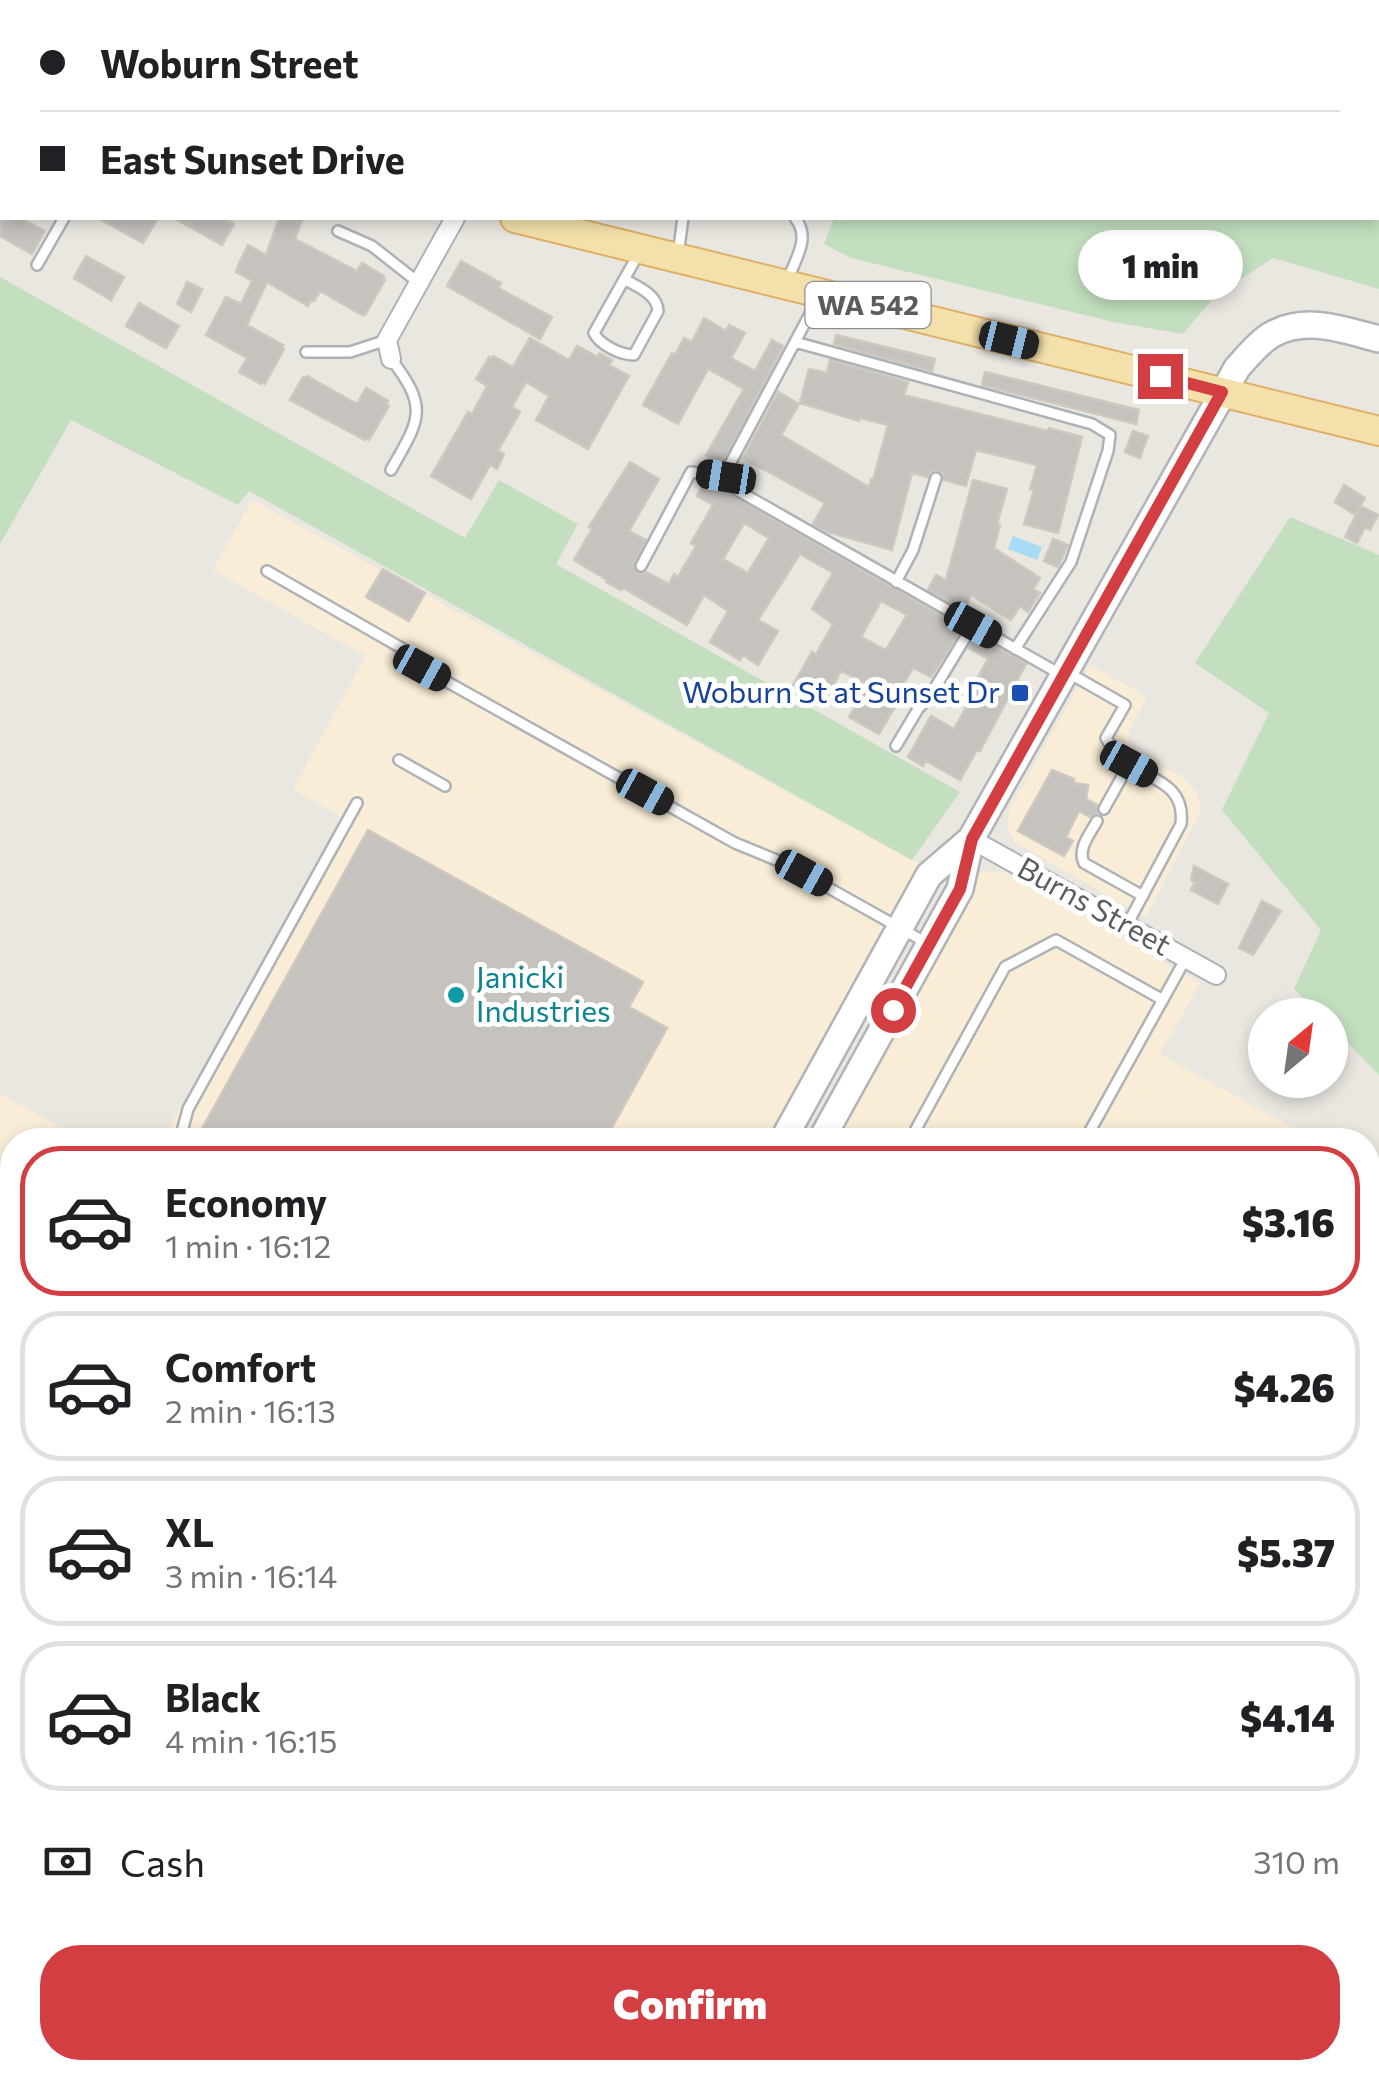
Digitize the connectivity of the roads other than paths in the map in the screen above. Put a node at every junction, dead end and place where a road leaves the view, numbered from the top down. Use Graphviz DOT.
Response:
graph roads {
  1 [pos="63,220"];
  2 [pos="454,220"];
  3 [pos="523,220"];
  4 [pos="683,220"];
  5 [pos="798,220"];
  6 [pos="338,231"];
  7 [pos="641,248"];
  8 [pos="678,258"];
  9 [pos="37,265"];
  10 [pos="624,279"];
  11 [pos="419,283"];
  12 [pos="786,284"];
  13 [pos="821,293"];
  14 [pos="1379,339"];
  15 [pos="387,340"];
  16 [pos="794,342"];
  17 [pos="306,352"];
  18 [pos="391,360"];
  19 [pos="1222,392"];
  20 [pos="1379,431"];
  21 [pos="391,470"];
  22 [pos="726,477"];
  23 [pos="936,478"];
  24 [pos="641,566"];
  25 [pos="267,571"];
  26 [pos="896,582"];
  27 [pos="973,625"];
  28 [pos="1015,649"];
  29 [pos="1064,673"];
  30 [pos="896,746"];
  31 [pos="399,760"];
  32 [pos="1129,764"];
  33 [pos="445,786"];
  34 [pos="357,803"];
  35 [pos="1104,809"];
  36 [pos="1098,821"];
  37 [pos="972,839"];
  38 [pos="1142,896"];
  39 [pos="1127,925"];
  40 [pos="900,928"];
  41 [pos="930,944"];
  42 [pos="1186,958"];
  43 [pos="1216,975"];
  44 [pos="1163,1000"];
  45 [pos="182,1128"];
  46 [pos="790,1128"];
  47 [pos="828,1128"];
  48 [pos="917,1128"];
  49 [pos="1092,1128"];
  1 -- 9 [label="lane"];
  2 -- 11 [label="street"];
  3 -- 7 [label="main road, WA 542"];
  4 -- 8 [label="lane"];
  5 -- 12 [label="lane"];
  6 -- 11 [label="lane"];
  7 -- 8 [label="main road, WA 542"];
  7 -- 10 [label="lane"];
  8 -- 12 [label="main road, WA 542"];
  10 -- 10 [label="lane"];
  11 -- 15 [label="street"];
  12 -- 13 [label="main road, WA 542"];
  13 -- 16 [label="lane"];
  13 -- 19 [label="main road, WA 542"];
  14 -- 19 [label="main road"];
  15 -- 17 [label="lane"];
  15 -- 18 [label="street"];
  16 -- 22 [label="lane"];
  16 -- 28 [label="lane"];
  18 -- 21 [label="lane"];
  19 -- 20 [label="main road, WA 542"];
  19 -- 29 [label="main road"];
  22 -- 24 [label="lane"];
  22 -- 26 [label="lane"];
  23 -- 26 [label="lane"];
  25 -- 40 [label="lane"];
  26 -- 27 [label="lane"];
  27 -- 28 [label="lane"];
  27 -- 30 [label="lane"];
  28 -- 29 [label="lane"];
  29 -- 32 [label="lane"];
  29 -- 37 [label="main road"];
  31 -- 33 [label="lane"];
  32 -- 35 [label="lane"];
  32 -- 38 [label="lane"];
  34 -- 45 [label="lane"];
  36 -- 38 [label="lane"];
  37 -- 39 [label="street, Burns Street"];
  37 -- 40 [label="main road"];
  37 -- 41 [label="main road"];
  38 -- 39 [label="lane"];
  39 -- 42 [label="street, Burns Street"];
  40 -- 41 [label="lane"];
  40 -- 46 [label="main road"];
  41 -- 47 [label="main road"];
  42 -- 43 [label="street, Burns Street"];
  42 -- 44 [label="lane"];
  44 -- 48 [label="lane"];
  44 -- 49 [label="lane"];
}
